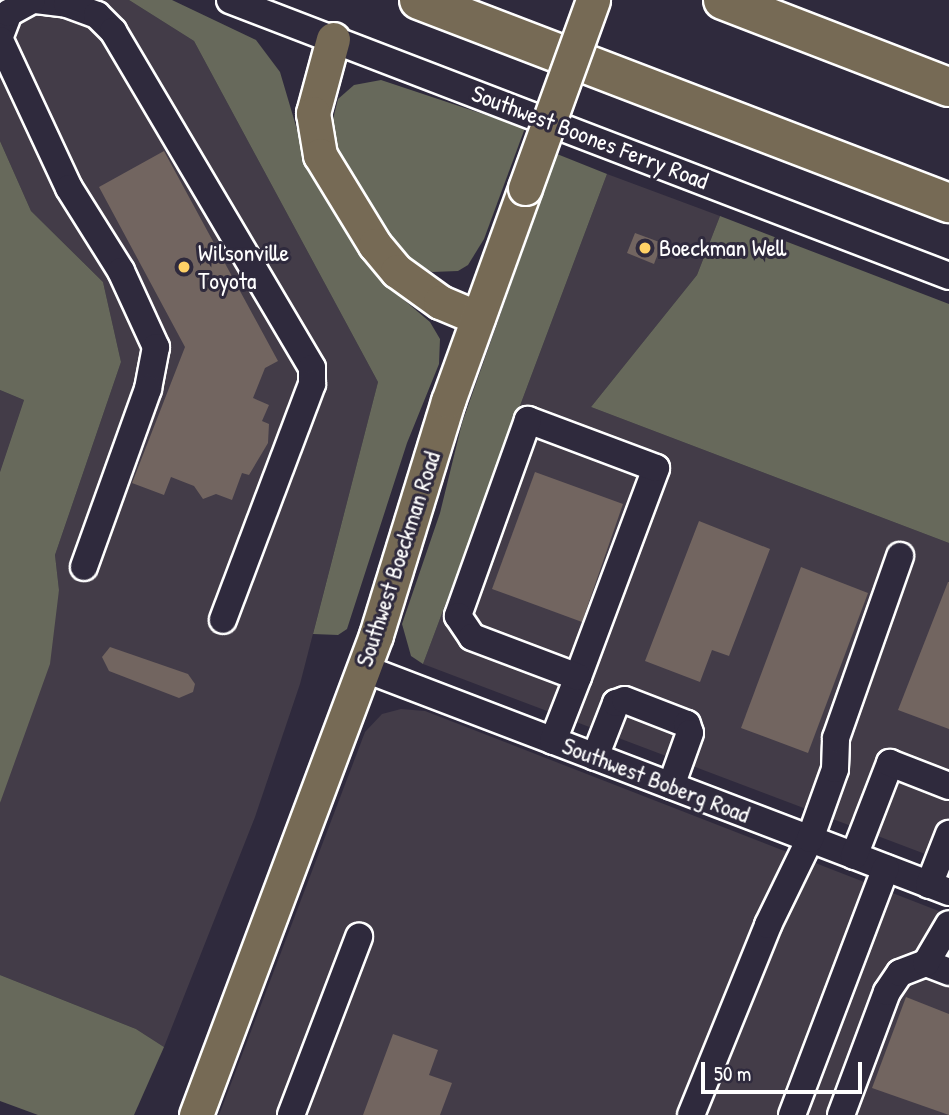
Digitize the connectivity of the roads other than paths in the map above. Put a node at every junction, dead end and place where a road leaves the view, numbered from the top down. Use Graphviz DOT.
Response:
graph roads {
  1 [pos="34,0"];
  2 [pos="230,0"];
  3 [pos="419,0"];
  4 [pos="593,0"];
  5 [pos="723,0"];
  6 [pos="0,38"];
  7 [pos="333,39"];
  8 [pos="949,87"];
  9 [pos="949,203"];
  10 [pos="949,276"];
  11 [pos="478,318"];
  12 [pos="900,556"];
  13 [pos="84,567"];
  14 [pos="223,620"];
  15 [pos="363,668"];
  16 [pos="578,677"];
  17 [pos="554,741"];
  18 [pos="595,757"];
  19 [pos="671,786"];
  20 [pos="949,786"];
  21 [pos="949,834"];
  22 [pos="810,839"];
  23 [pos="854,856"];
  24 [pos="886,868"];
  25 [pos="939,889"];
  26 [pos="949,924"];
  27 [pos="359,937"];
  28 [pos="937,967"];
  29 [pos="196,1115"];
  30 [pos="291,1115"];
  31 [pos="691,1115"];
  32 [pos="792,1115"];
  33 [pos="841,1115"];
  1 -- 6 [label="street"];
  1 -- 14 [label="street"];
  2 -- 7 [label="street, Southwest Boones Ferry Road"];
  3 -- 9 [label="highway"];
  4 -- 11 [label="main road, Southwest Boeckman Road, bridge"];
  5 -- 8 [label="highway"];
  6 -- 13 [label="street"];
  7 -- 10 [label="street, Southwest Boones Ferry Road"];
  7 -- 11 [label="main road"];
  11 -- 15 [label="main road, Southwest Boeckman Road"];
  12 -- 22 [label="street"];
  15 -- 17 [label="street, Southwest Boberg Road"];
  15 -- 29 [label="main road, Southwest Boeckman Road"];
  16 -- 16 [label="street"];
  16 -- 17 [label="street"];
  17 -- 18 [label="street, Southwest Boberg Road"];
  18 -- 19 [label="street, Southwest Boberg Road"];
  18 -- 19 [label="street"];
  19 -- 22 [label="street, Southwest Boberg Road"];
  20 -- 23 [label="street"];
  21 -- 25 [label="street"];
  22 -- 23 [label="street, Southwest Boberg Road"];
  22 -- 31 [label="street"];
  23 -- 24 [label="street, Southwest Boberg Road"];
  24 -- 25 [label="street, Southwest Boberg Road"];
  24 -- 32 [label="street"];
  26 -- 28 [label="street"];
  27 -- 30 [label="street"];
  28 -- 33 [label="street"];
}
